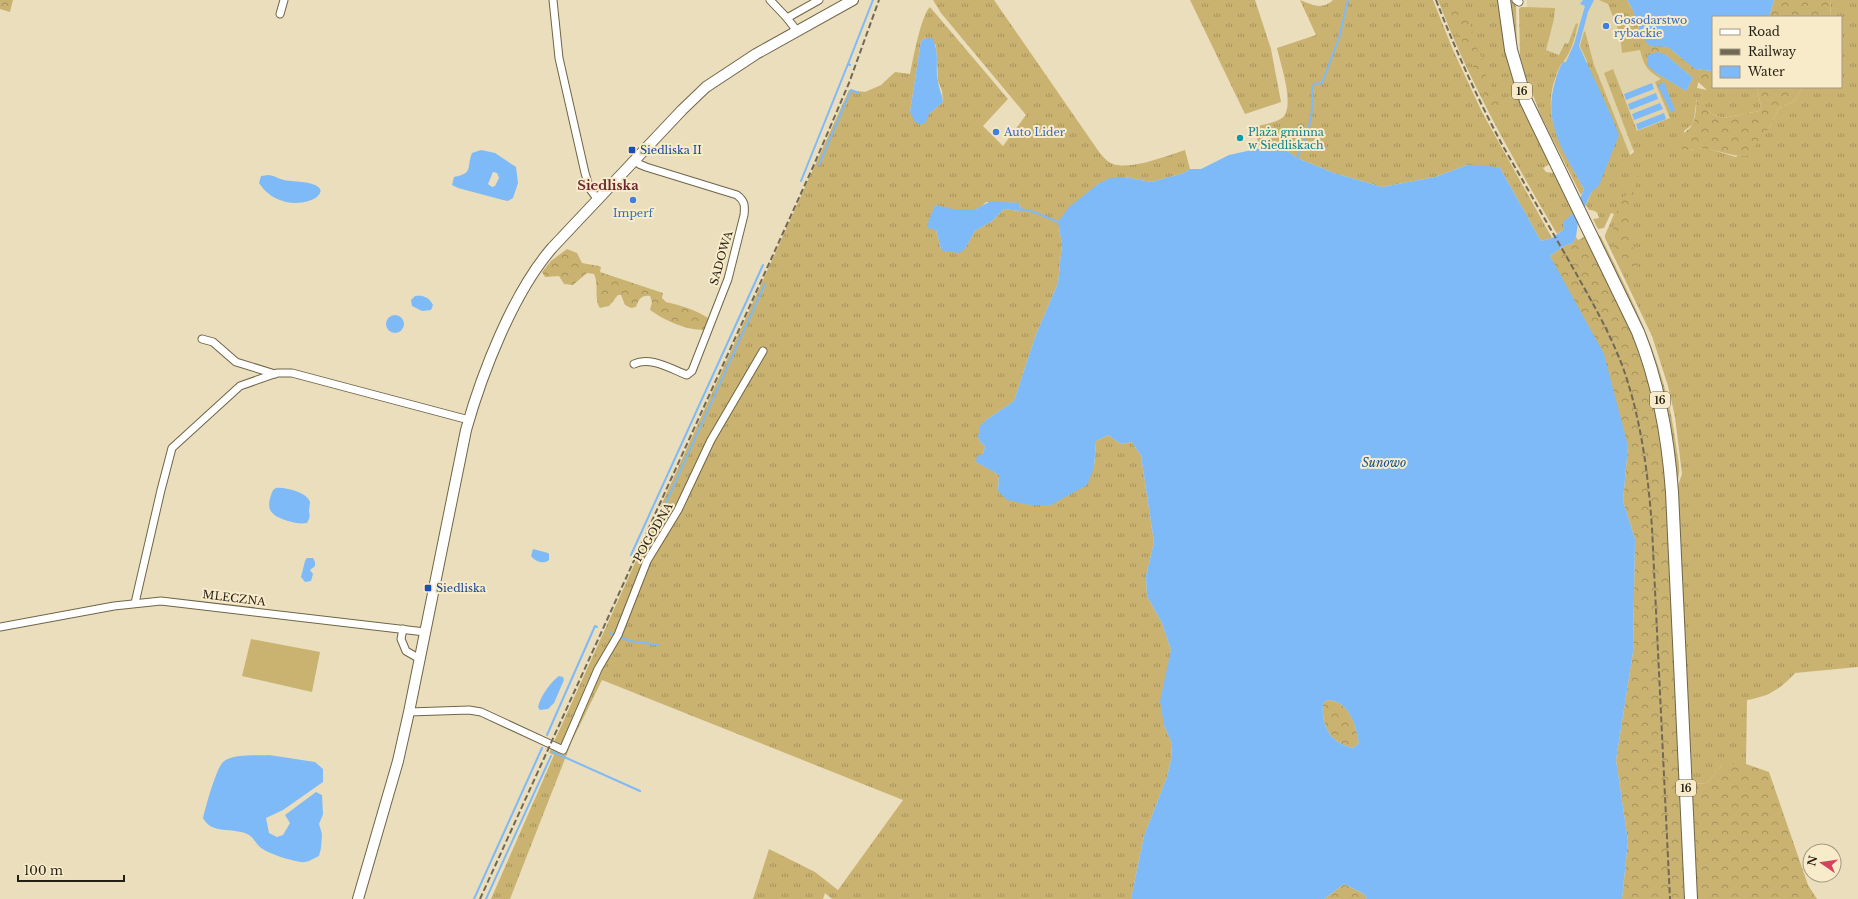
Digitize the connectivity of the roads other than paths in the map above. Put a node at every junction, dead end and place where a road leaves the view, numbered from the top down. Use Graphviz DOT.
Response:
graph roads {
  1 [pos="284,0"];
  2 [pos="553,0"];
  3 [pos="819,0"];
  4 [pos="853,0"];
  5 [pos="1504,0"];
  6 [pos="773,1"];
  7 [pos="280,14"];
  8 [pos="787,18"];
  9 [pos="797,31"];
  10 [pos="636,159"];
  11 [pos="598,200"];
  12 [pos="202,339"];
  13 [pos="763,351"];
  14 [pos="634,364"];
  15 [pos="275,374"];
  16 [pos="469,420"];
  17 [pos="135,603"];
  18 [pos="0,626"];
  19 [pos="403,629"];
  20 [pos="425,632"];
  21 [pos="420,658"];
  22 [pos="409,712"];
  23 [pos="358,899"];
  24 [pos="1691,899"];
  1 -- 7 [label="street"];
  2 -- 11 [label="street"];
  3 -- 8 [label="street"];
  4 -- 9 [label="main road"];
  5 -- 24 [label="main road, 16"];
  6 -- 8 [label="street"];
  8 -- 9 [label="street"];
  9 -- 10 [label="main road"];
  10 -- 11 [label="main road"];
  10 -- 14 [label="street, SADOWA"];
  11 -- 16 [label="main road"];
  12 -- 15 [label="street"];
  13 -- 22 [label="street, POGODNA"];
  15 -- 16 [label="street"];
  15 -- 17 [label="street"];
  16 -- 20 [label="main road"];
  17 -- 18 [label="street, MLECZNA"];
  17 -- 19 [label="street, MLECZNA"];
  19 -- 20 [label="street, MLECZNA"];
  19 -- 21 [label="street"];
  20 -- 21 [label="main road"];
  21 -- 22 [label="main road"];
  22 -- 23 [label="main road"];
}
